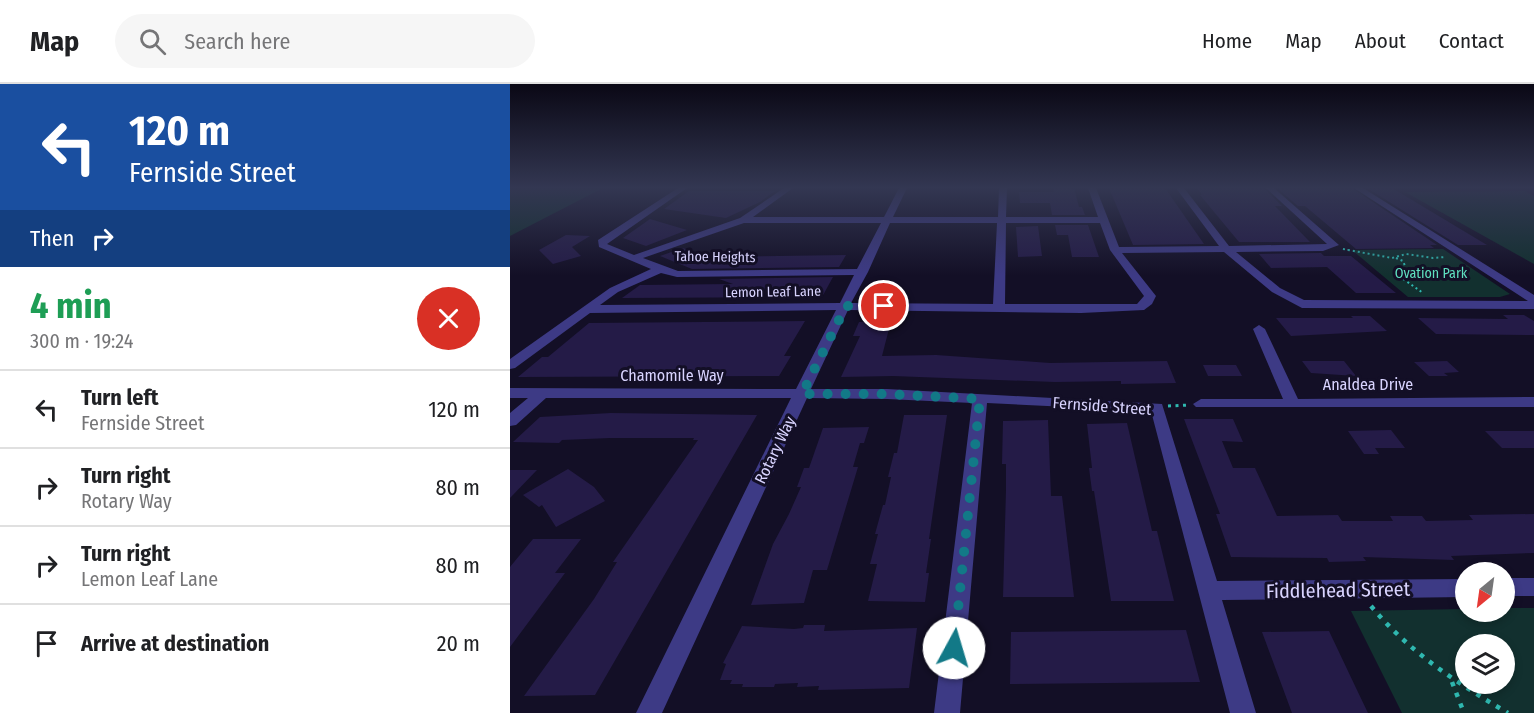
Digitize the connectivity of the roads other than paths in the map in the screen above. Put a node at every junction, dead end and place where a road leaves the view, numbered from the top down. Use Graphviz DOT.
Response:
graph roads {
  1 [pos="640,217"];
  2 [pos="747,217"];
  3 [pos="890,217"];
  4 [pos="1002,217"];
  5 [pos="1202,217"];
  6 [pos="1304,217"];
  7 [pos="1404,217"];
  8 [pos="743,220"];
  9 [pos="1104,220"];
  10 [pos="888,221"];
  11 [pos="1002,221"];
  12 [pos="1225,248"];
  13 [pos="1115,250"];
  14 [pos="634,258"];
  15 [pos="660,269"];
  16 [pos="863,272"];
  17 [pos="1534,302"];
  18 [pos="846,306"];
  19 [pos="999,308"];
  20 [pos="587,309"];
  21 [pos="1259,329"];
  22 [pos="510,365"];
  23 [pos="510,393"];
  24 [pos="542,393"];
  25 [pos="802,394"];
  26 [pos="980,399"];
  27 [pos="1534,402"];
  28 [pos="1292,403"];
  29 [pos="1201,404"];
  30 [pos="510,421"];
  31 [pos="1515,587"];
  32 [pos="1534,587"];
  33 [pos="1455,588"];
  34 [pos="1211,591"];
  35 [pos="649,713"];
  36 [pos="947,713"];
  37 [pos="1244,713"];
  1 -- 14 [label="street, Tahoe Heights"];
  2 -- 8 [label="street"];
  3 -- 10 [label="street, Rotary Way"];
  4 -- 11 [label="street"];
  5 -- 12 [label="street"];
  6 -- 12 [label="street"];
  7 -- 17 [label="street"];
  8 -- 10 [label="street"];
  8 -- 14 [label="street"];
  9 -- 11 [label="street"];
  9 -- 13 [label="street"];
  10 -- 11 [label="street"];
  10 -- 16 [label="street, Rotary Way"];
  11 -- 19 [label="street"];
  12 -- 13 [label="street"];
  12 -- 17 [label="street"];
  13 -- 19 [label="street, Lemon Leaf Lane"];
  14 -- 15 [label="street, Tahoe Heights"];
  15 -- 16 [label="street, Tahoe Heights"];
  15 -- 20 [label="street"];
  16 -- 18 [label="street, Rotary Way"];
  18 -- 19 [label="street, Lemon Leaf Lane"];
  18 -- 20 [label="street, Lemon Leaf Lane"];
  18 -- 25 [label="street, Rotary Way"];
  20 -- 22 [label="street"];
  21 -- 28 [label="street"];
  23 -- 24 [label="street, Chamomile Way"];
  24 -- 25 [label="street, Chamomile Way"];
  24 -- 30 [label="street"];
  25 -- 26 [label="street, Fernside Street"];
  25 -- 35 [label="street, Rotary Way"];
  26 -- 34 [label="street, Fernside Street"];
  26 -- 36 [label="street"];
  27 -- 28 [label="street, Analdea Drive"];
  28 -- 29 [label="street, Analdea Drive"];
  31 -- 32 [label="street"];
  33 -- 34 [label="street, Fiddlehead Street"];
  34 -- 37 [label="street, Fernside Street"];
}
